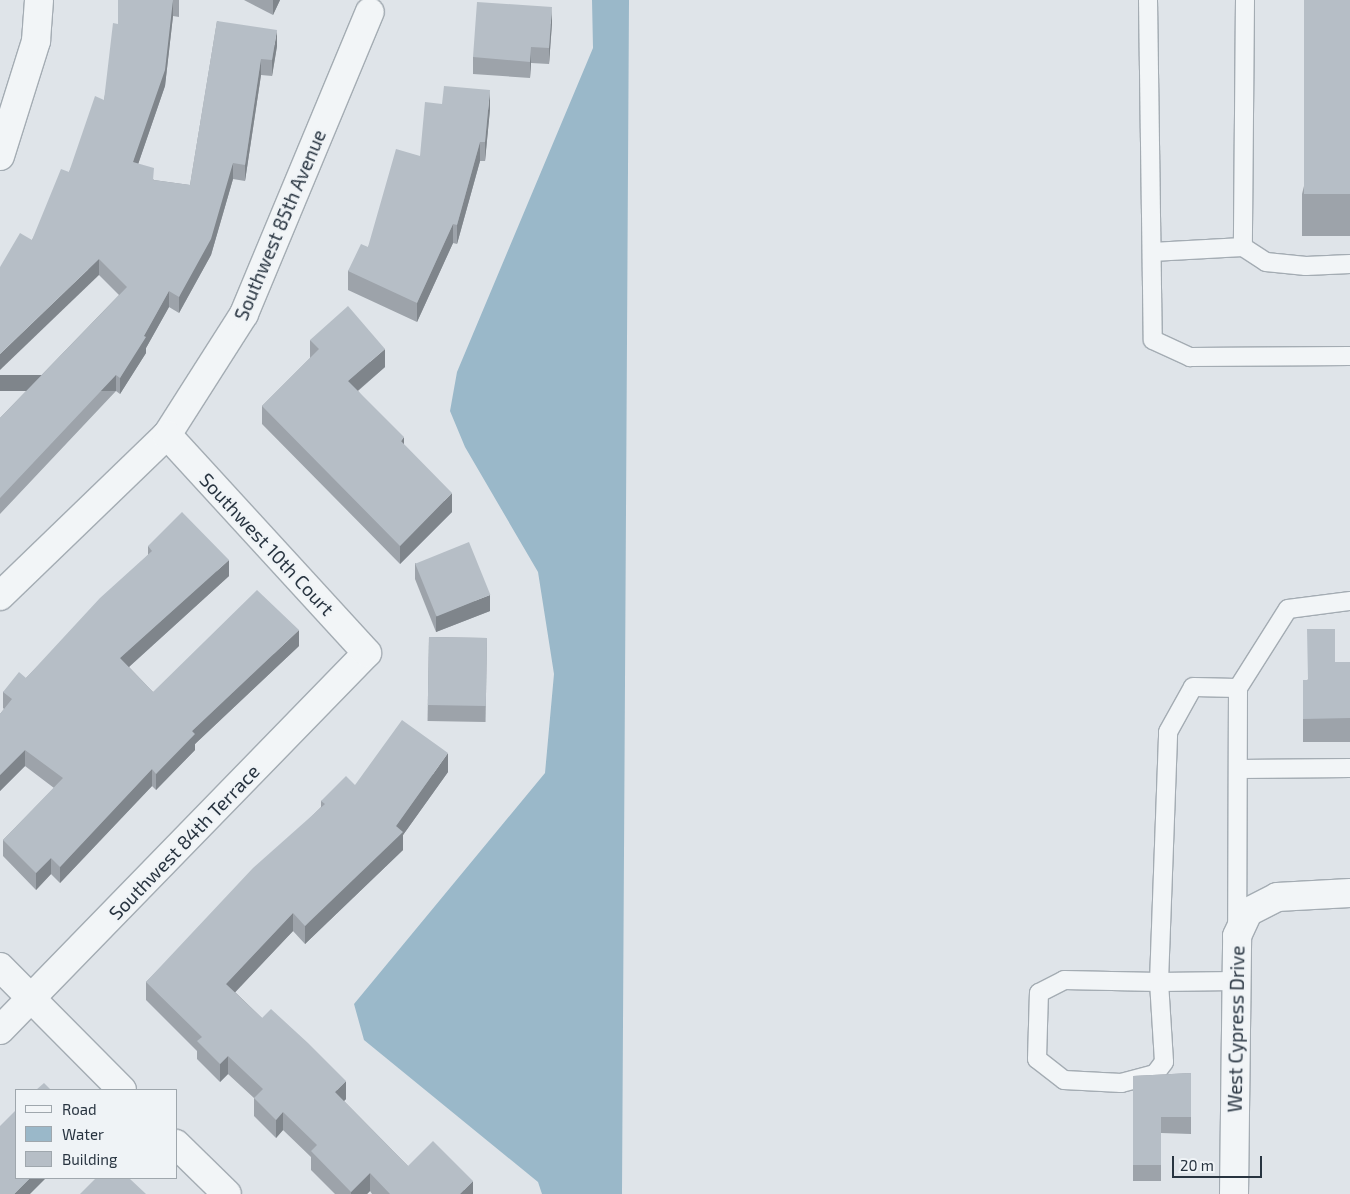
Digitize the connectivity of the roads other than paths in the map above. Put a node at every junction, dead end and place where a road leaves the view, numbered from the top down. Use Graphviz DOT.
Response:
graph roads {
  1 [pos="39,0"];
  2 [pos="1148,0"];
  3 [pos="1246,0"];
  4 [pos="370,12"];
  5 [pos="0,156"];
  6 [pos="1243,247"];
  7 [pos="1152,252"];
  8 [pos="1350,264"];
  9 [pos="1350,356"];
  10 [pos="167,435"];
  11 [pos="0,596"];
  12 [pos="1350,601"];
  13 [pos="367,653"];
  14 [pos="1238,688"];
  15 [pos="1350,768"];
  16 [pos="1238,769"];
  17 [pos="1350,893"];
  18 [pos="1237,936"];
  19 [pos="0,967"];
  20 [pos="1235,981"];
  21 [pos="1159,982"];
  22 [pos="30,1000"];
  23 [pos="0,1030"];
  24 [pos="121,1089"];
  25 [pos="178,1146"];
  26 [pos="227,1194"];
  27 [pos="1234,1194"];
  1 -- 5 [label="street"];
  2 -- 7 [label="lane"];
  3 -- 6 [label="lane"];
  4 -- 10 [label="street, Southwest 85th Avenue"];
  6 -- 7 [label="lane"];
  6 -- 8 [label="lane"];
  7 -- 9 [label="lane"];
  10 -- 11 [label="street, Southwest 85th Avenue"];
  10 -- 13 [label="street, Southwest 10th Court"];
  12 -- 14 [label="lane"];
  13 -- 22 [label="street, Southwest 84th Terrace"];
  14 -- 16 [label="lane"];
  14 -- 21 [label="lane"];
  15 -- 16 [label="lane"];
  16 -- 18 [label="lane"];
  17 -- 18 [label="street, West Cypress Drive"];
  18 -- 20 [label="street, West Cypress Drive"];
  19 -- 22 [label="street"];
  20 -- 21 [label="lane"];
  20 -- 27 [label="street, West Cypress Drive"];
  21 -- 21 [label="lane"];
  22 -- 23 [label="street, Southwest 84th Terrace"];
  22 -- 24 [label="street"];
  25 -- 26 [label="street"];
}
